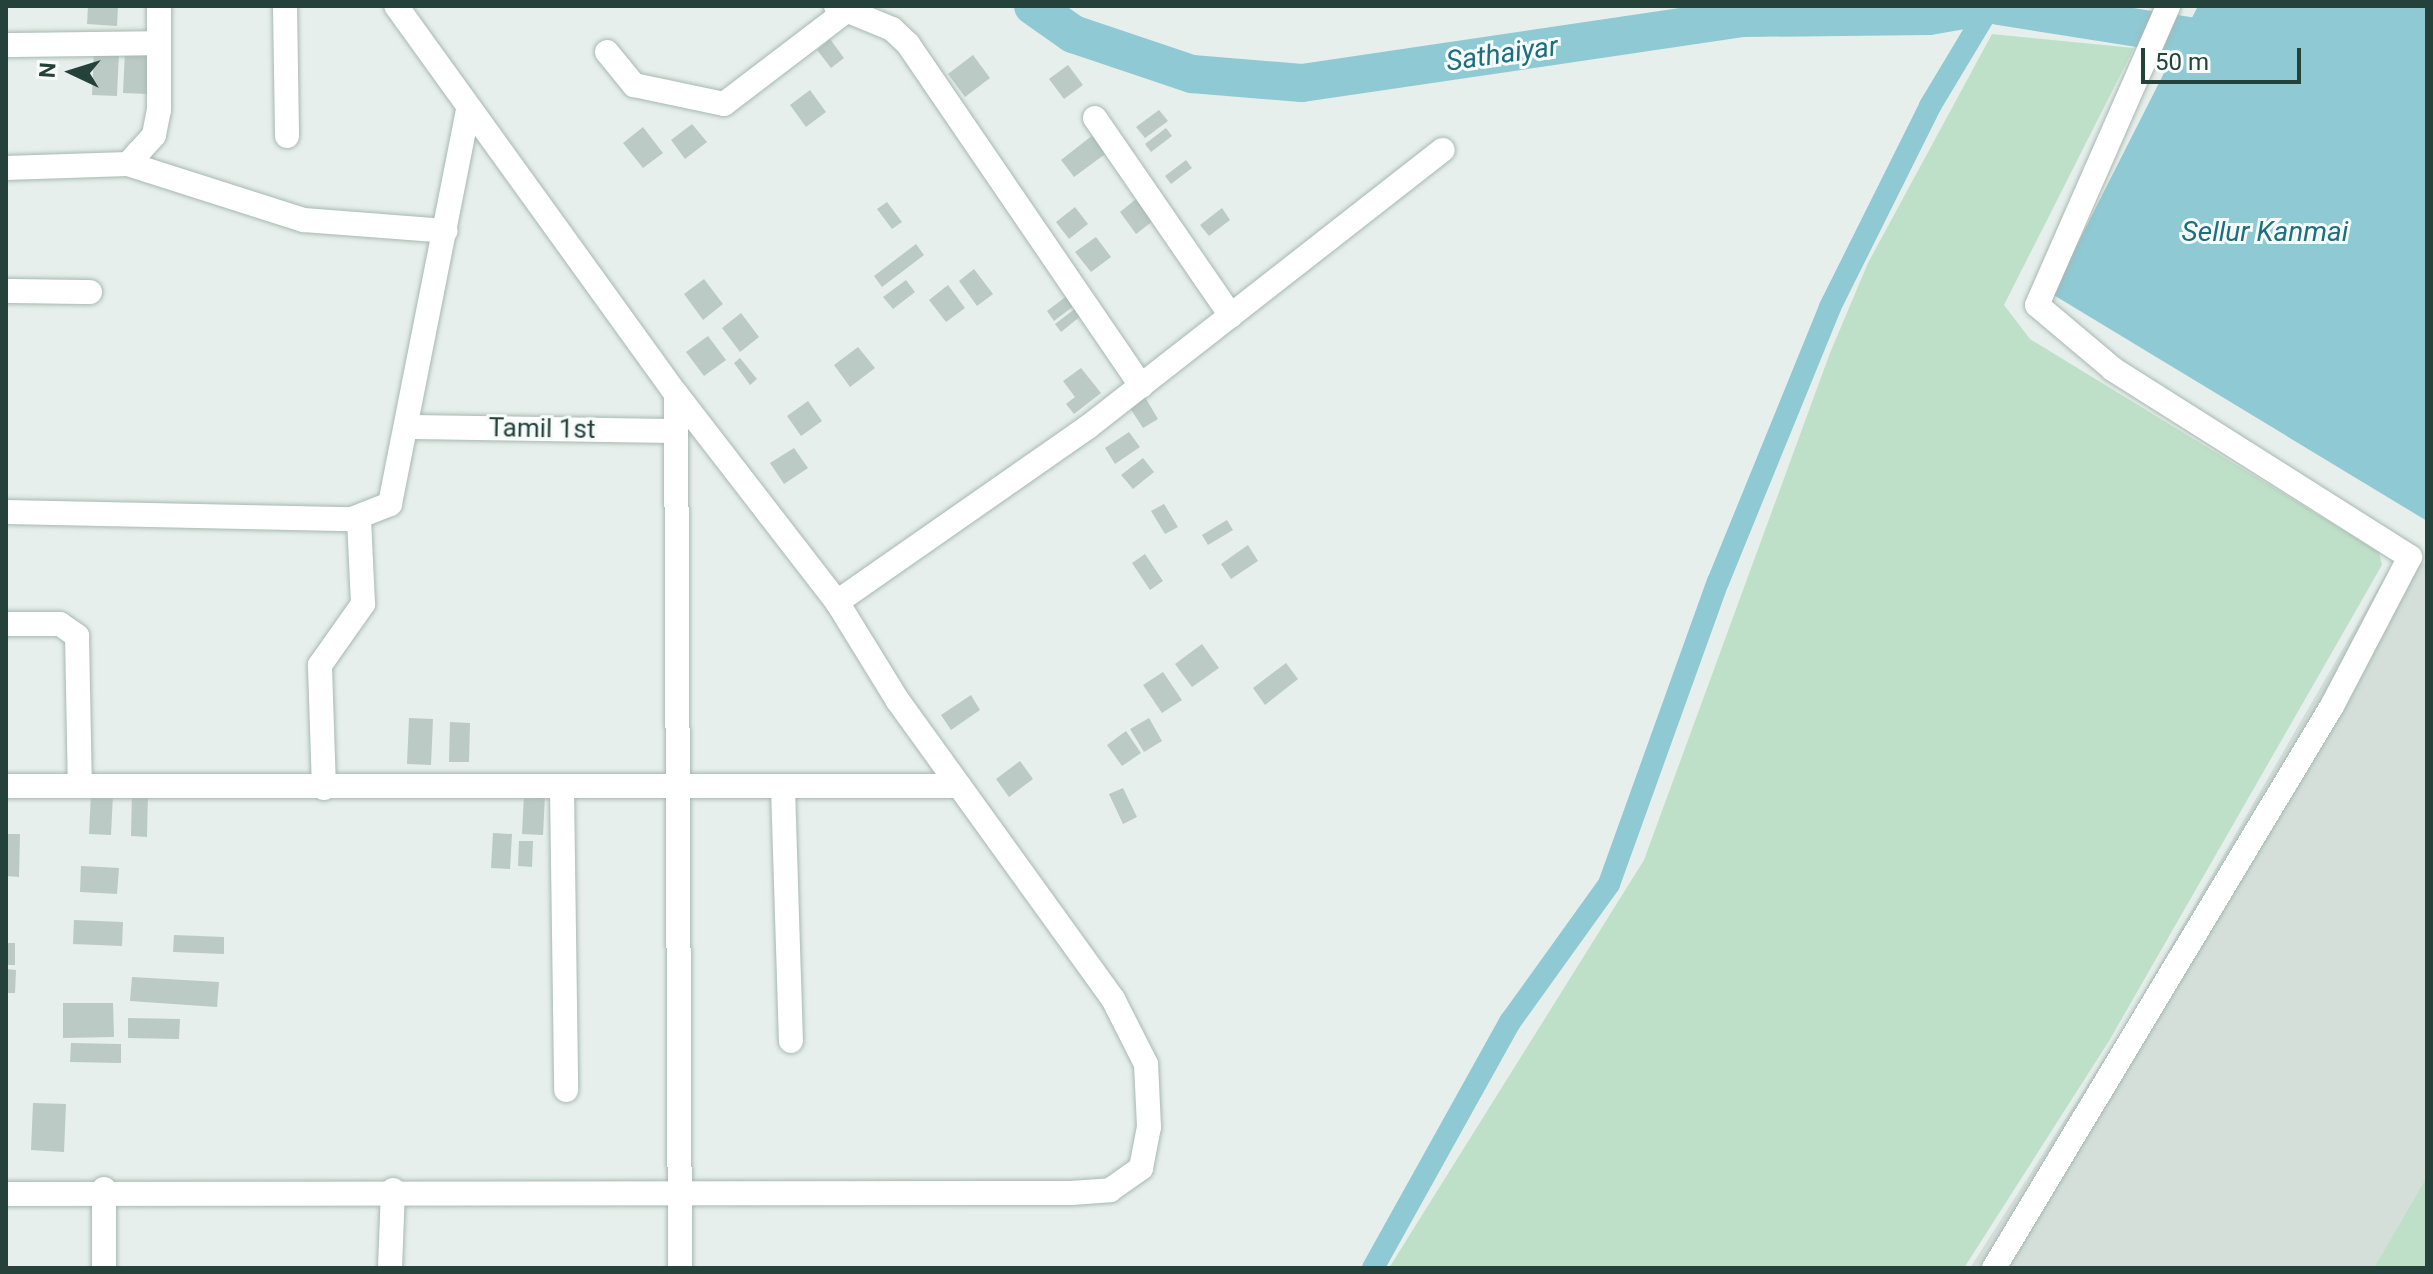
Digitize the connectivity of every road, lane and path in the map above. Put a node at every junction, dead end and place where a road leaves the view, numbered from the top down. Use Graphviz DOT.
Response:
graph roads {
  1 [pos="159,6"];
  2 [pos="285,6"];
  3 [pos="396,6"];
  4 [pos="841,8"];
  5 [pos="2163,20"];
  6 [pos="159,43"];
  7 [pos="6,45"];
  8 [pos="607,52"];
  9 [pos="468,109"];
  10 [pos="1095,118"];
  11 [pos="287,136"];
  12 [pos="1443,150"];
  13 [pos="128,164"];
  14 [pos="6,168"];
  15 [pos="446,231"];
  16 [pos="6,291"];
  17 [pos="90,292"];
  18 [pos="1231,316"];
  19 [pos="1141,386"];
  20 [pos="676,394"];
  21 [pos="409,427"];
  22 [pos="675,431"];
  23 [pos="6,512"];
  24 [pos="359,518"];
  25 [pos="837,602"];
  26 [pos="6,624"];
  27 [pos="6,786"];
  28 [pos="80,786"];
  29 [pos="959,786"];
  30 [pos="324,788"];
  31 [pos="783,788"];
  32 [pos="562,789"];
  33 [pos="674,789"];
  34 [pos="791,1041"];
  35 [pos="566,1090"];
  36 [pos="104,1189"];
  37 [pos="393,1190"];
  38 [pos="681,1191"];
  39 [pos="6,1194"];
  40 [pos="104,1268"];
  41 [pos="390,1268"];
  42 [pos="680,1268"];
  43 [pos="1994,1268"];
  1 -- 6 [label="street"];
  2 -- 11 [label="street"];
  3 -- 9 [label="street"];
  4 -- 8 [label="street"];
  4 -- 19 [label="street"];
  5 -- 43 [label="street"];
  6 -- 7 [label="street"];
  6 -- 13 [label="street"];
  9 -- 15 [label="street"];
  9 -- 20 [label="street"];
  10 -- 18 [label="street"];
  12 -- 18 [label="street"];
  13 -- 14 [label="street"];
  13 -- 15 [label="street"];
  15 -- 21 [label="street"];
  16 -- 17 [label="street"];
  18 -- 19 [label="street"];
  19 -- 25 [label="street"];
  20 -- 22 [label="street"];
  20 -- 25 [label="street"];
  21 -- 22 [label="street, Tamil 1st"];
  21 -- 24 [label="street"];
  22 -- 33 [label="street"];
  23 -- 24 [label="street"];
  24 -- 30 [label="street"];
  25 -- 29 [label="street"];
  26 -- 28 [label="street"];
  27 -- 28 [label="street"];
  28 -- 30 [label="street"];
  29 -- 31 [label="street"];
  29 -- 38 [label="street"];
  30 -- 32 [label="street"];
  31 -- 33 [label="street"];
  31 -- 34 [label="street"];
  32 -- 33 [label="street"];
  32 -- 35 [label="street"];
  33 -- 38 [label="street"];
  36 -- 37 [label="street"];
  36 -- 39 [label="street"];
  36 -- 40 [label="street"];
  37 -- 38 [label="street"];
  37 -- 41 [label="street"];
  38 -- 42 [label="street"];
}
